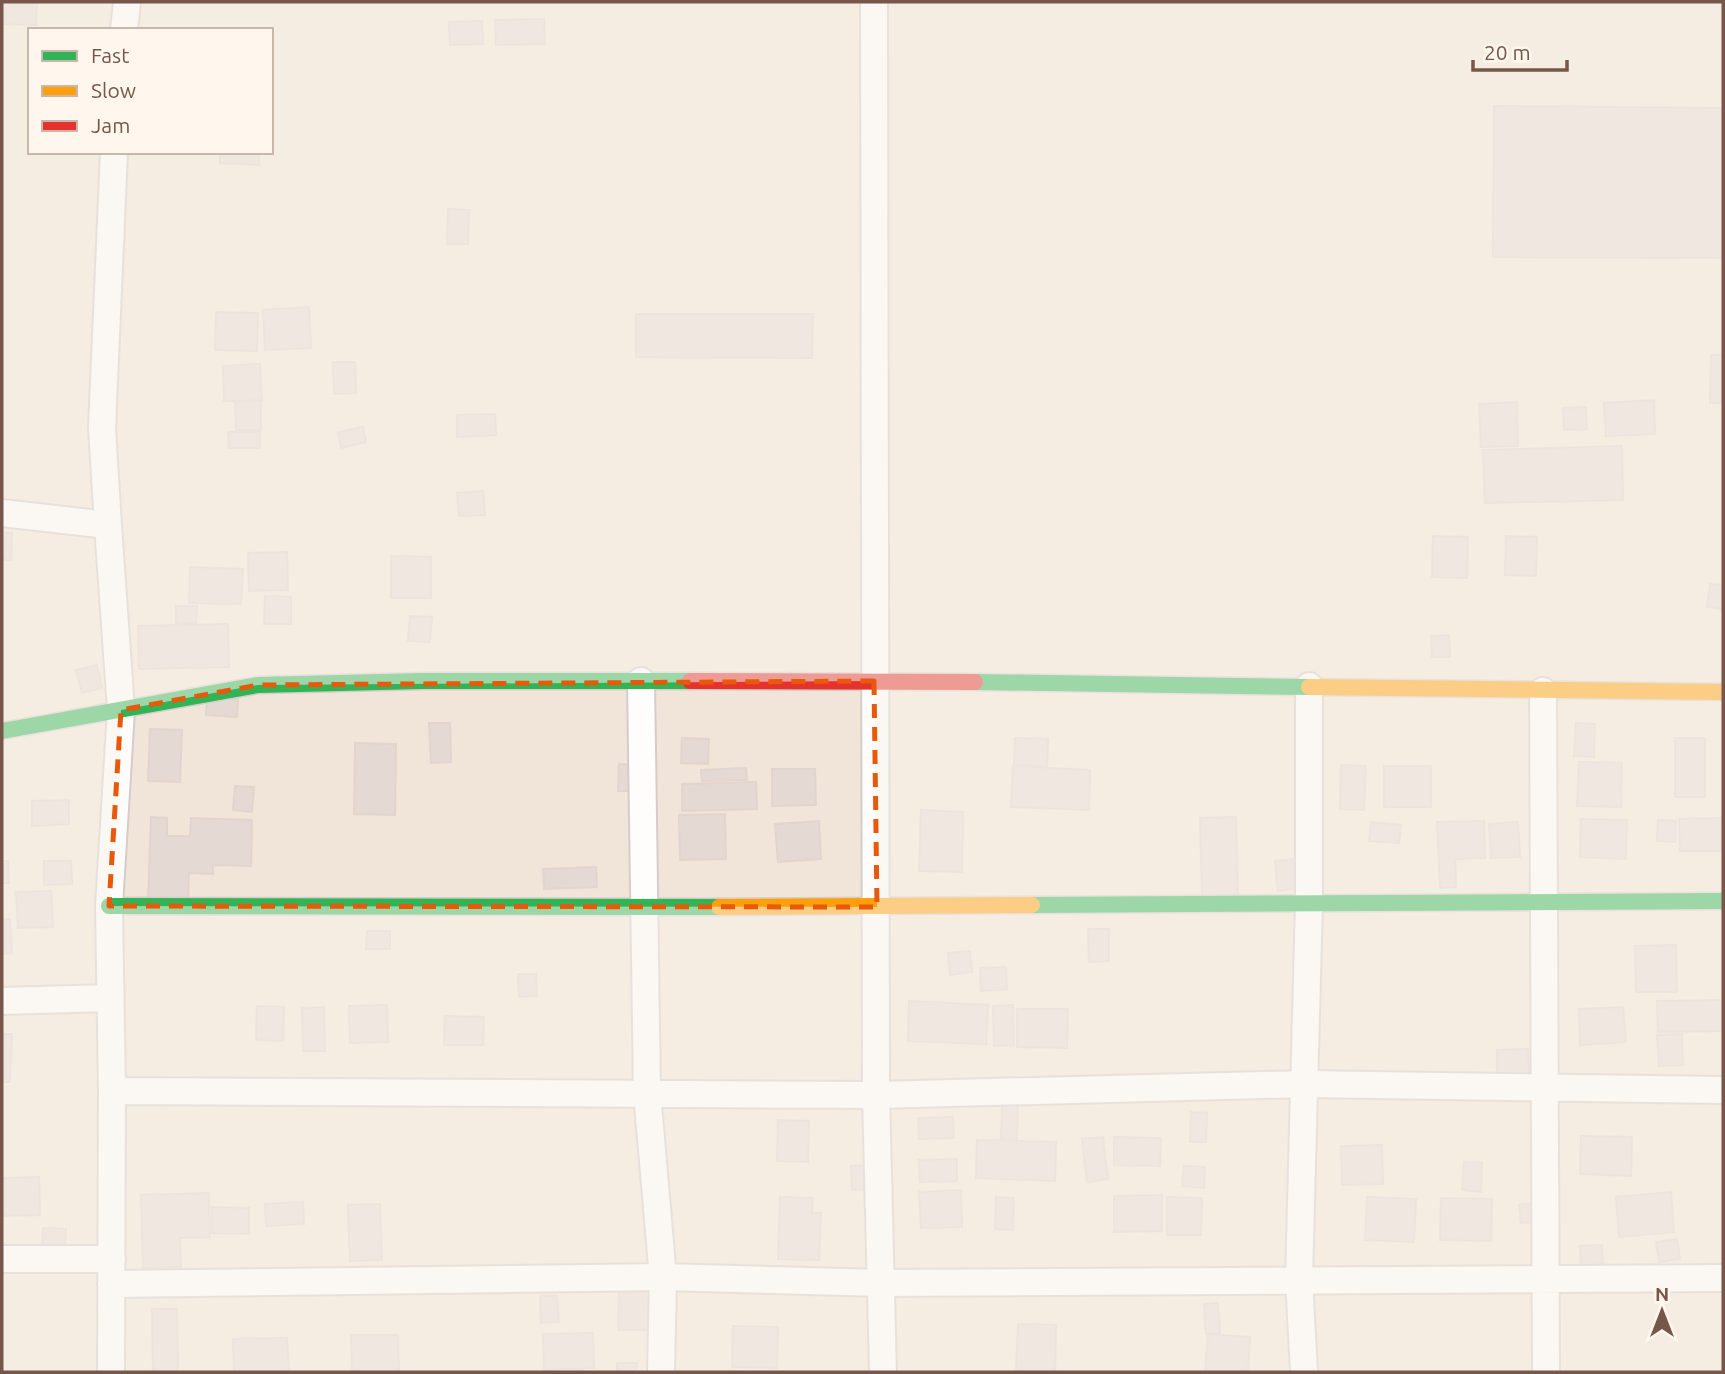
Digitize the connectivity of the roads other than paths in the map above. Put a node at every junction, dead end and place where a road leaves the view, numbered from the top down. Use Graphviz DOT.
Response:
graph roads {
  1 [pos="127,2"];
  2 [pos="874,2"];
  3 [pos="124,28"];
  4 [pos="114,154"];
  5 [pos="2,513"];
  6 [pos="108,525"];
  7 [pos="641,681"];
  8 [pos="874,681"];
  9 [pos="1309,686"];
  10 [pos="1543,691"];
  11 [pos="1723,692"];
  12 [pos="121,710"];
  13 [pos="2,731"];
  14 [pos="1545,901"];
  15 [pos="1723,901"];
  16 [pos="1309,902"];
  17 [pos="109,906"];
  18 [pos="643,907"];
  19 [pos="877,907"];
  20 [pos="109,998"];
  21 [pos="2,1001"];
  22 [pos="1305,1084"];
  23 [pos="1543,1087"];
  24 [pos="1723,1090"];
  25 [pos="112,1091"];
  26 [pos="647,1093"];
  27 [pos="876,1095"];
  28 [pos="2,1259"];
  29 [pos="111,1271"];
  30 [pos="663,1277"];
  31 [pos="1723,1278"];
  32 [pos="1299,1279"];
  33 [pos="1546,1280"];
  34 [pos="881,1283"];
  35 [pos="111,1372"];
  36 [pos="662,1372"];
  37 [pos="883,1372"];
  38 [pos="1304,1372"];
  39 [pos="1546,1372"];
  1 -- 3 [label="street"];
  2 -- 8 [label="street"];
  4 -- 6 [label="street"];
  5 -- 6 [label="street"];
  6 -- 12 [label="street"];
  7 -- 8 [label="street"];
  7 -- 12 [label="street"];
  7 -- 18 [label="street"];
  8 -- 9 [label="street"];
  8 -- 19 [label="street"];
  9 -- 10 [label="street"];
  9 -- 16 [label="street"];
  10 -- 11 [label="street"];
  10 -- 14 [label="street"];
  12 -- 13 [label="street"];
  12 -- 17 [label="street"];
  14 -- 15 [label="street"];
  14 -- 16 [label="street"];
  14 -- 23 [label="street"];
  16 -- 19 [label="street"];
  16 -- 22 [label="street"];
  17 -- 18 [label="street"];
  17 -- 20 [label="street"];
  18 -- 19 [label="street"];
  18 -- 26 [label="street"];
  19 -- 27 [label="street"];
  20 -- 21 [label="street"];
  20 -- 25 [label="street"];
  22 -- 23 [label="street"];
  22 -- 27 [label="street"];
  22 -- 32 [label="street"];
  23 -- 24 [label="street"];
  23 -- 33 [label="street"];
  25 -- 26 [label="street"];
  25 -- 29 [label="street"];
  26 -- 27 [label="street"];
  26 -- 30 [label="street"];
  27 -- 34 [label="street"];
  28 -- 29 [label="street"];
  29 -- 30 [label="street"];
  29 -- 35 [label="street"];
  30 -- 34 [label="street"];
  30 -- 36 [label="street"];
  31 -- 33 [label="street"];
  32 -- 33 [label="street"];
  32 -- 34 [label="street"];
  32 -- 38 [label="street"];
  33 -- 39 [label="street"];
  34 -- 37 [label="street"];
}
